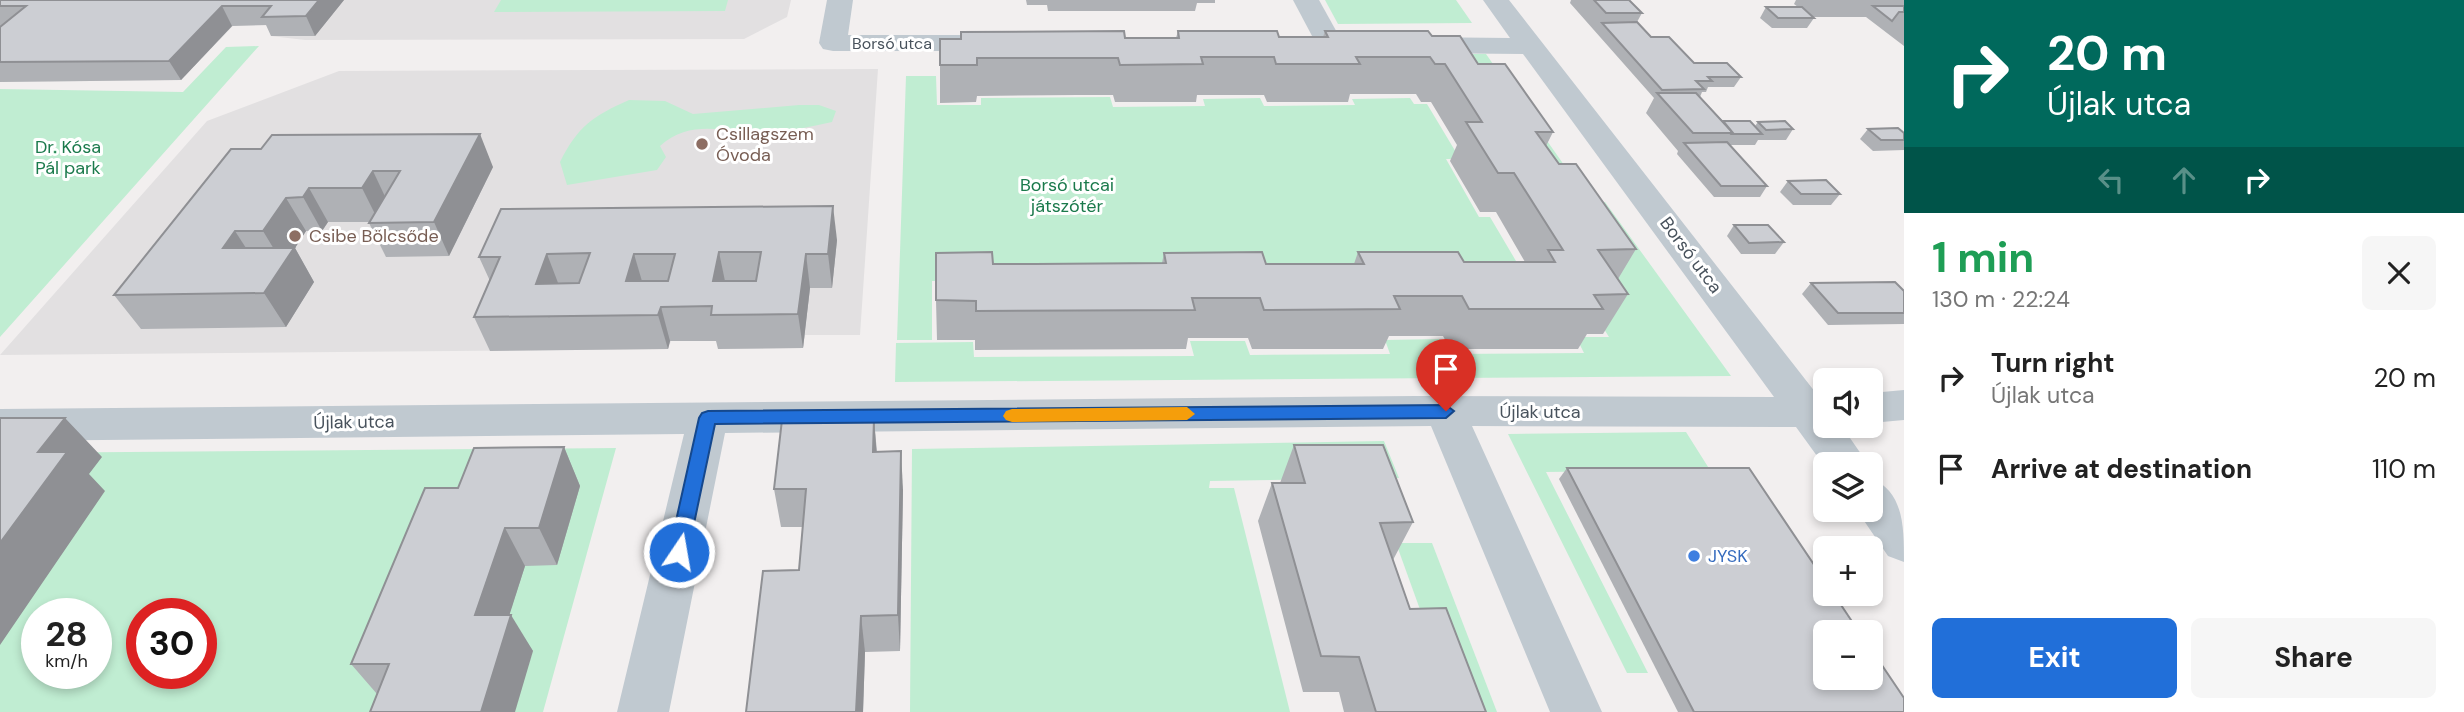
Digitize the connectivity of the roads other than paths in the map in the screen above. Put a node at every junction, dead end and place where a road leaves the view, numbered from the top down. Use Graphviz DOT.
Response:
graph roads {
  1 [pos="840,0"];
  2 [pos="1306,0"];
  3 [pos="1496,0"];
  4 [pos="1015,43"];
  5 [pos="1303,45"];
  6 [pos="1357,45"];
  7 [pos="1533,46"];
  8 [pos="1904,405"];
  9 [pos="1813,406"];
  10 [pos="1883,407"];
  11 [pos="1446,411"];
  12 [pos="1813,412"];
  13 [pos="708,418"];
  14 [pos="0,425"];
  15 [pos="1883,513"];
  16 [pos="1904,543"];
  17 [pos="643,712"];
  18 [pos="1576,712"];
  1 -- 4 [label="street, Borsó utca"];
  2 -- 6 [label="street"];
  3 -- 7 [label="street, Borsó utca"];
  5 -- 6 [label="street"];
  6 -- 7 [label="street"];
  7 -- 9 [label="street, Borsó utca"];
  8 -- 10 [label="street"];
  11 -- 12 [label="street, Újlak utca"];
  11 -- 13 [label="street, Újlak utca"];
  11 -- 18 [label="street"];
  13 -- 14 [label="street, Újlak utca"];
  13 -- 17 [label="street"];
  15 -- 16 [label="street"];
}
